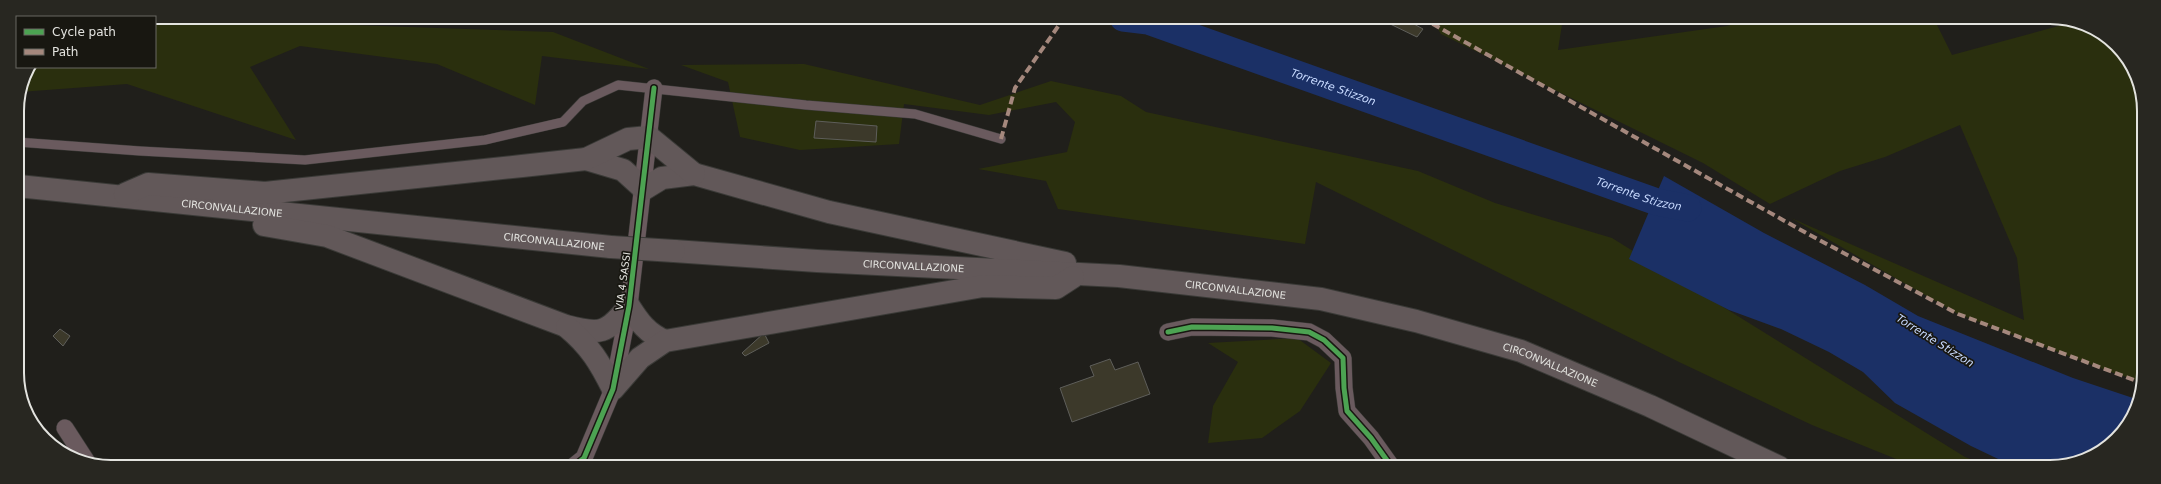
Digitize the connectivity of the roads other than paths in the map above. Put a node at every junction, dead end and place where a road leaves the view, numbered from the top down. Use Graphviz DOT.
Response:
graph roads {
  1 [pos="654,88"];
  2 [pos="649,138"];
  3 [pos="1002,139"];
  4 [pos="24,143"];
  5 [pos="586,159"];
  6 [pos="694,174"];
  7 [pos="24,187"];
  8 [pos="644,189"];
  9 [pos="120,196"];
  10 [pos="1079,274"];
  11 [pos="629,306"];
  12 [pos="566,326"];
  13 [pos="1168,332"];
  14 [pos="665,341"];
  15 [pos="613,389"];
  16 [pos="65,428"];
  17 [pos="82,455"];
  18 [pos="582,460"];
  19 [pos="1387,460"];
  20 [pos="1764,460"];
  1 -- 2 [label="street, VIA 4 SASSI"];
  1 -- 3 [label="lane"];
  1 -- 4 [label="lane"];
  2 -- 5 [label="highway"];
  2 -- 6 [label="highway"];
  2 -- 8 [label="street, VIA 4 SASSI"];
  5 -- 8 [label="highway"];
  5 -- 9 [label="highway"];
  6 -- 8 [label="highway"];
  6 -- 10 [label="highway"];
  7 -- 9 [label="highway, CIRCONVALLAZIONE"];
  8 -- 11 [label="street, VIA 4 SASSI"];
  9 -- 10 [label="highway, CIRCONVALLAZIONE, bridge"];
  9 -- 12 [label="highway"];
  10 -- 14 [label="highway"];
  10 -- 20 [label="highway, CIRCONVALLAZIONE"];
  11 -- 12 [label="highway"];
  11 -- 14 [label="highway"];
  11 -- 15 [label="street, VIA 4 SASSI"];
  12 -- 15 [label="highway"];
  13 -- 19 [label="street"];
  14 -- 15 [label="highway"];
  15 -- 18 [label="street, VIA 4 SASSI"];
  16 -- 17 [label="street"];
}
